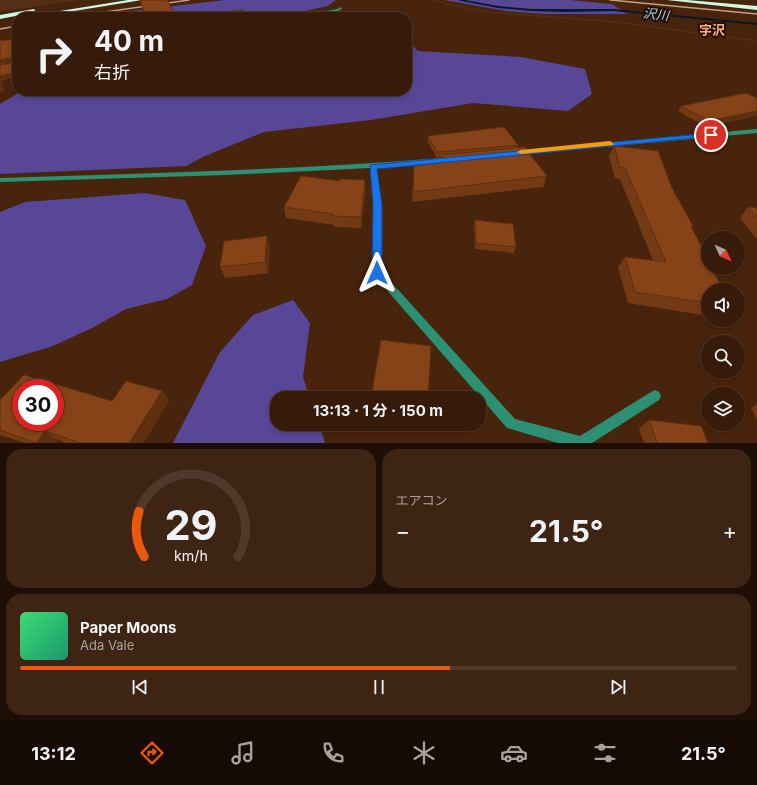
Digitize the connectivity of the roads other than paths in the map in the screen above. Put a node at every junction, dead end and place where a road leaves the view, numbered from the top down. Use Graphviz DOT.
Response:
graph roads {
  1 [pos="110,0"];
  2 [pos="139,0"];
  3 [pos="670,0"];
  4 [pos="704,0"];
  5 [pos="757,5"];
  6 [pos="341,8"];
  7 [pos="757,8"];
  8 [pos="32,12"];
  9 [pos="59,12"];
  10 [pos="325,12"];
  11 [pos="12,15"];
  12 [pos="0,17"];
  13 [pos="12,20"];
  14 [pos="0,22"];
  15 [pos="757,131"];
  16 [pos="512,153"];
  17 [pos="458,158"];
  18 [pos="373,167"];
  19 [pos="0,180"];
  20 [pos="655,396"];
  1 -- 8 [label="highway"];
  2 -- 9 [label="highway"];
  3 -- 7 [label="highway"];
  4 -- 5 [label="highway"];
  6 -- 10 [label="street"];
  11 -- 12 [label="highway"];
  13 -- 14 [label="highway"];
  15 -- 16 [label="street"];
  17 -- 18 [label="street"];
  18 -- 19 [label="street"];
  18 -- 20 [label="street"];
}
